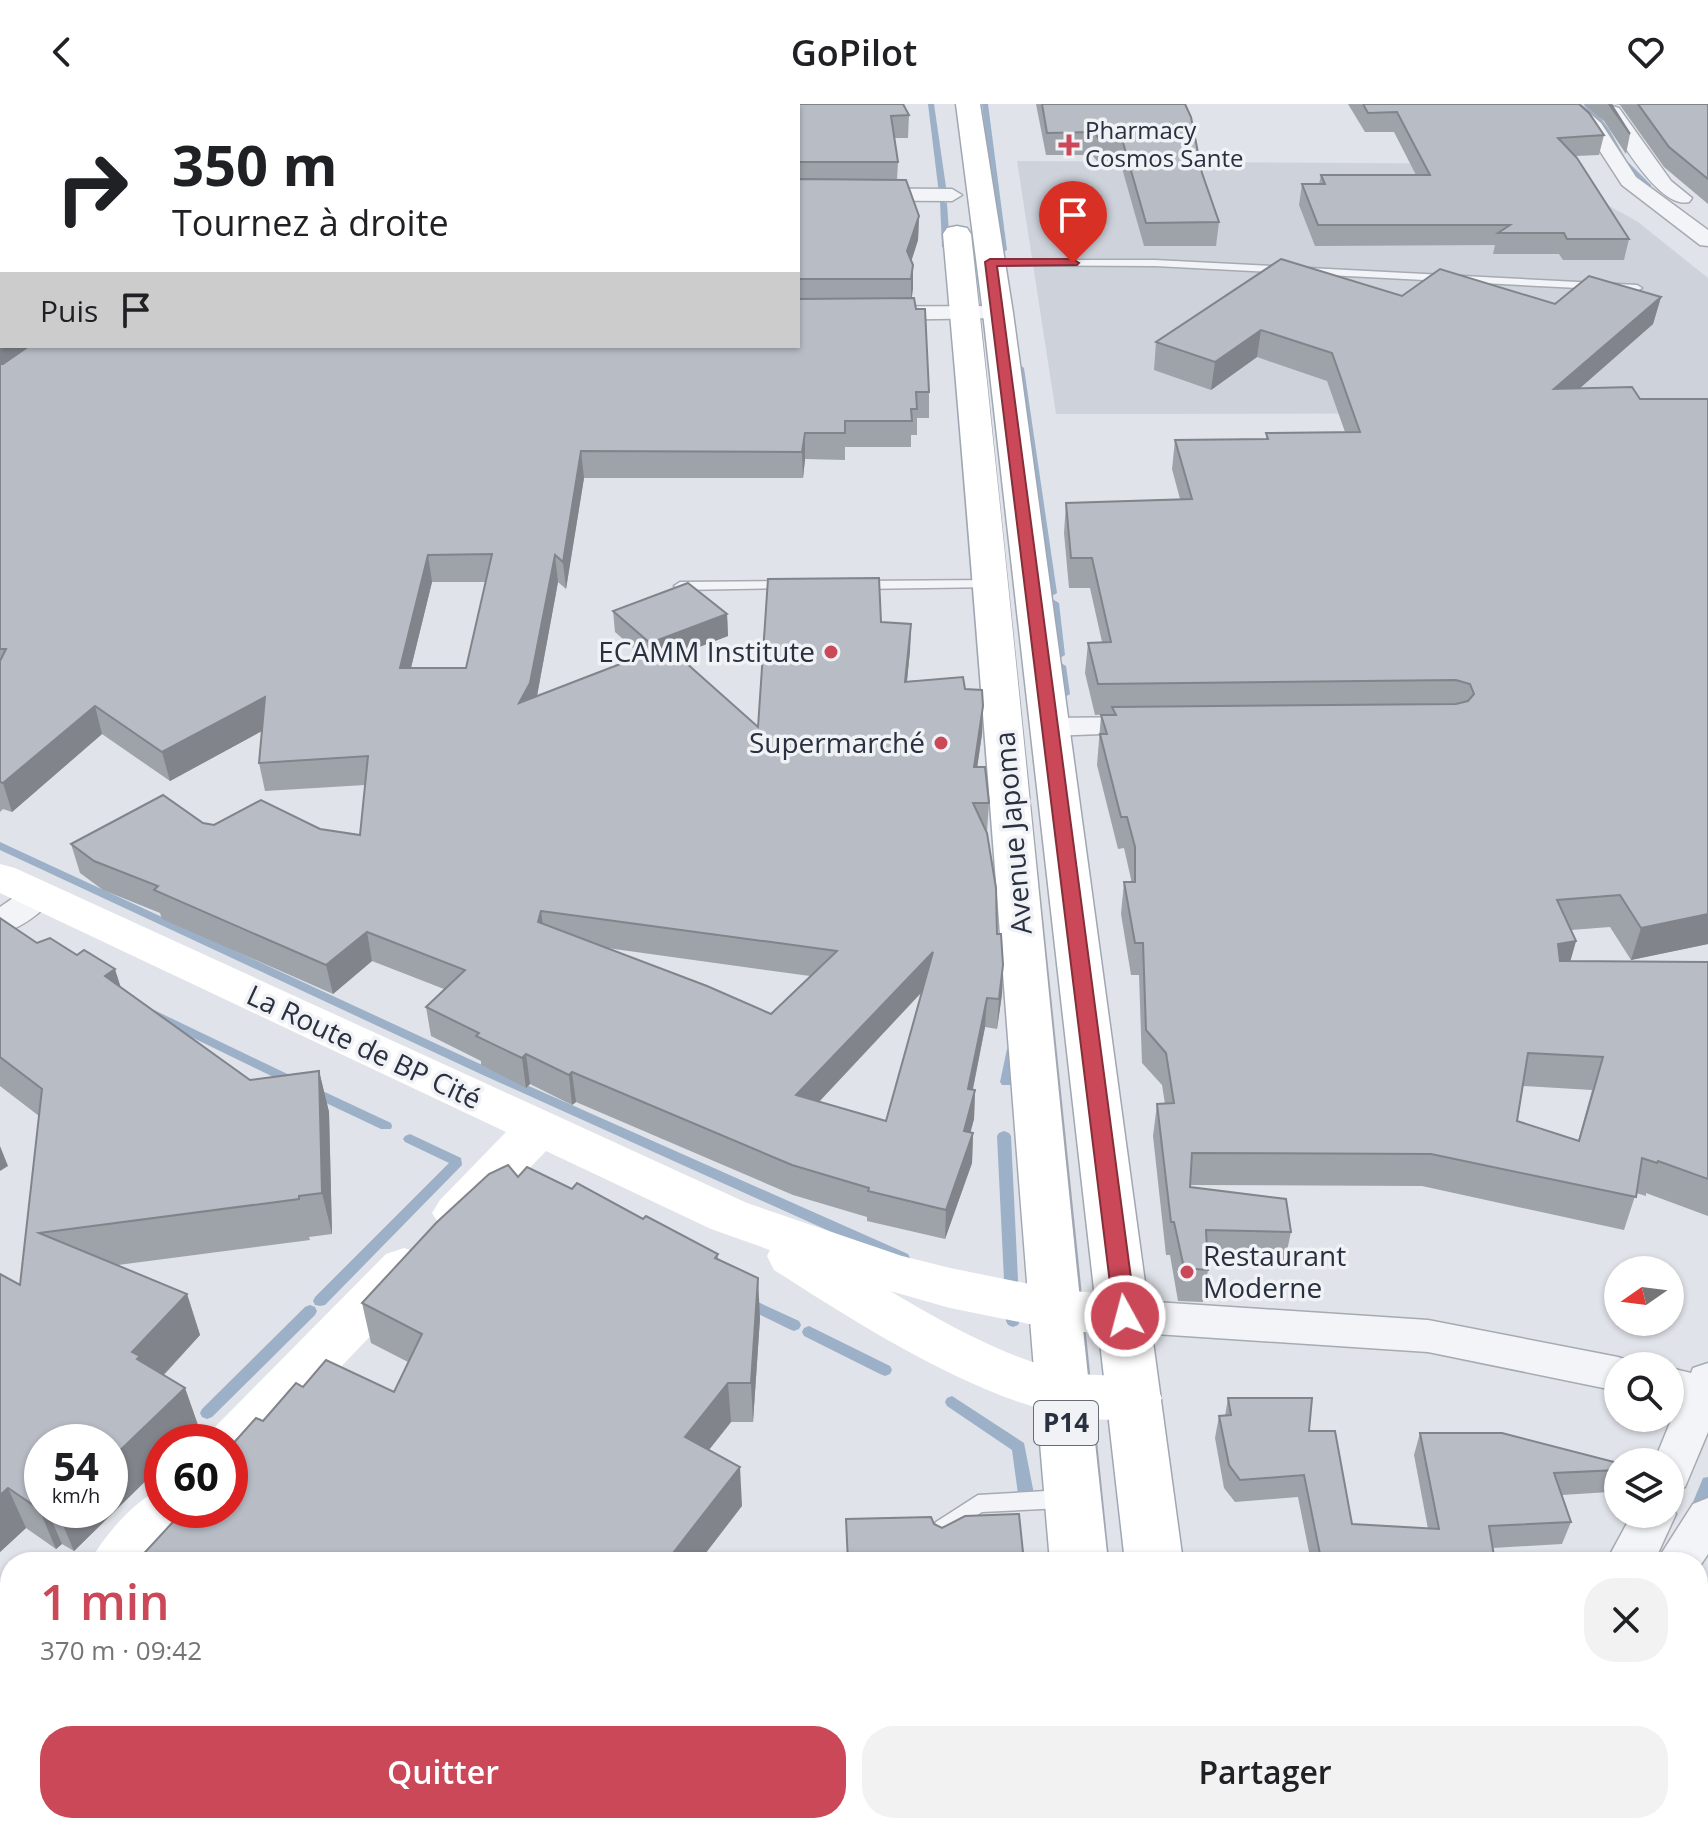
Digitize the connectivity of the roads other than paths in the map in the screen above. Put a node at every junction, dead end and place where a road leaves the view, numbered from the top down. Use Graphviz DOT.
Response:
graph roads {
  1 [pos="942,104"];
  2 [pos="968,104"];
  3 [pos="1568,104"];
  4 [pos="1612,112"];
  5 [pos="800,194"];
  6 [pos="952,195"];
  7 [pos="1708,217"];
  8 [pos="1708,240"];
  9 [pos="990,262"];
  10 [pos="1637,288"];
  11 [pos="982,313"];
  12 [pos="800,314"];
  13 [pos="992,584"];
  14 [pos="805,585"];
  15 [pos="836,585"];
  16 [pos="680,586"];
  17 [pos="1177,726"];
  18 [pos="1049,727"];
  19 [pos="19,887"];
  20 [pos="0,923"];
  21 [pos="539,1128"];
  22 [pos="729,1216"];
  23 [pos="1054,1309"];
  24 [pos="1125,1316"];
  25 [pos="1604,1371"];
  26 [pos="1693,1385"];
  27 [pos="1063,1392"];
  28 [pos="1135,1398"];
  29 [pos="248,1428"];
  30 [pos="1677,1448"];
  31 [pos="1073,1499"];
  32 [pos="1708,1517"];
  33 [pos="152,1528"];
  34 [pos="943,1528"];
  35 [pos="1648,1528"];
  36 [pos="129,1552"];
  37 [pos="1078,1552"];
  38 [pos="1153,1552"];
  39 [pos="1636,1552"];
  40 [pos="1685,1552"];
  1 -- 6 [label="main road, Avenue Japoma / P14"];
  2 -- 9 [label="main road, Avenue Japoma / P14"];
  3 -- 8 [label="street"];
  4 -- 7 [label="street"];
  5 -- 6 [label="street"];
  6 -- 11 [label="main road, Avenue Japoma / P14"];
  9 -- 10 [label="lane"];
  9 -- 11 [label="main road, Avenue Japoma / P14"];
  11 -- 12 [label="street"];
  11 -- 13 [label="main road, Avenue Japoma / P14"];
  11 -- 18 [label="main road, Avenue Japoma / P14"];
  13 -- 15 [label="lane"];
  13 -- 23 [label="main road, Avenue Japoma / P14"];
  14 -- 16 [label="lane"];
  17 -- 18 [label="street"];
  18 -- 24 [label="main road, Avenue Japoma / P14"];
  19 -- 20 [label="street"];
  19 -- 21 [label="main road, La Route de BP Cité"];
  21 -- 22 [label="main road, La Route de BP Cité"];
  21 -- 29 [label="main road"];
  22 -- 23 [label="main road, La Route de BP Cité"];
  22 -- 27 [label="main road, La Route de BP Cité"];
  23 -- 24 [label="main road, La Route de BP Cité"];
  23 -- 27 [label="main road, Avenue Japoma / P14"];
  24 -- 25 [label="street"];
  24 -- 28 [label="main road, Avenue Japoma / P14"];
  26 -- 30 [label="street"];
  27 -- 28 [label="main road, La Route de BP Cité"];
  27 -- 31 [label="main road, Avenue Japoma / P14"];
  28 -- 38 [label="main road, Avenue Japoma / P14"];
  31 -- 34 [label="lane"];
  31 -- 37 [label="main road, Avenue Japoma / P14"];
  32 -- 40 [label="street"];
  33 -- 36 [label="main road"];
  35 -- 39 [label="street"];
}
